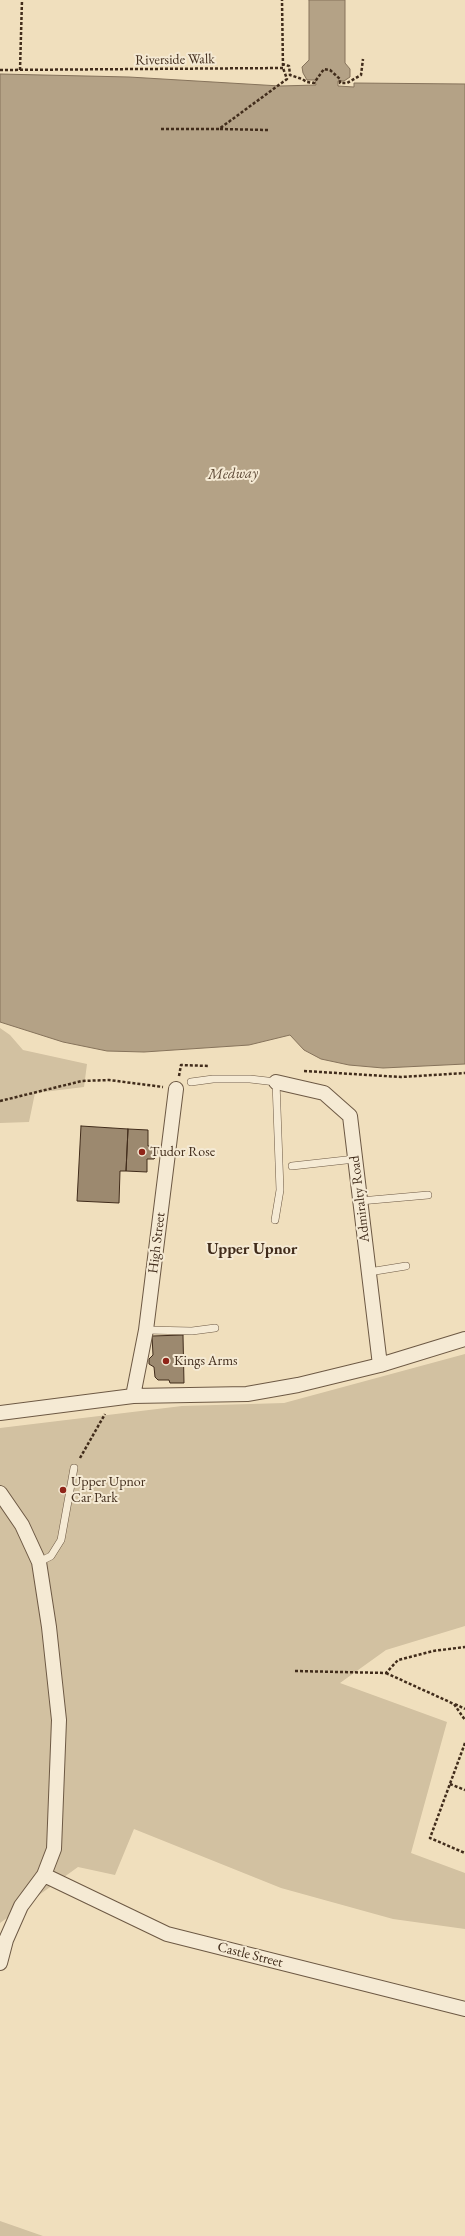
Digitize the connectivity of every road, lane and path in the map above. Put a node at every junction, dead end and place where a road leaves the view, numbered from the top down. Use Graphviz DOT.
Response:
graph roads {
  1 [pos="22,0"];
  2 [pos="282,0"];
  3 [pos="363,59"];
  4 [pos="282,64"];
  5 [pos="283,68"];
  6 [pos="0,70"];
  7 [pos="20,70"];
  8 [pos="161,129"];
  9 [pos="219,129"];
  10 [pos="268,130"];
  11 [pos="213,1066"];
  12 [pos="299,1071"];
  13 [pos="465,1073"];
  14 [pos="191,1082"];
  15 [pos="276,1082"];
  16 [pos="176,1089"];
  17 [pos="0,1101"];
  18 [pos="355,1159"];
  19 [pos="292,1166"];
  20 [pos="428,1195"];
  21 [pos="360,1201"];
  22 [pos="275,1220"];
  23 [pos="406,1266"];
  24 [pos="369,1272"];
  25 [pos="215,1328"];
  26 [pos="146,1330"];
  27 [pos="465,1339"];
  28 [pos="380,1365"];
  29 [pos="133,1396"];
  30 [pos="114,1398"];
  31 [pos="0,1413"];
  32 [pos="74,1468"];
  33 [pos="0,1494"];
  34 [pos="39,1562"];
  35 [pos="465,1647"];
  36 [pos="295,1671"];
  37 [pos="386,1673"];
  38 [pos="454,1704"];
  39 [pos="465,1709"];
  40 [pos="465,1720"];
  41 [pos="465,1742"];
  42 [pos="450,1784"];
  43 [pos="465,1790"];
  44 [pos="465,1853"];
  45 [pos="44,1875"];
  46 [pos="0,1963"];
  47 [pos="465,2009"];
  1 -- 7 [label="path"];
  2 -- 4 [label="path"];
  3 -- 4 [label="path"];
  4 -- 5 [label="path"];
  5 -- 7 [label="path, Riverside Walk"];
  5 -- 9 [label="path"];
  6 -- 7 [label="path, Riverside Walk"];
  8 -- 9 [label="path"];
  9 -- 10 [label="path"];
  11 -- 16 [label="path"];
  12 -- 13 [label="path"];
  14 -- 15 [label="lane"];
  15 -- 18 [label="street, Admiralty Road"];
  15 -- 22 [label="lane"];
  16 -- 17 [label="path"];
  16 -- 26 [label="street, High Street"];
  18 -- 19 [label="lane"];
  18 -- 21 [label="street, Admiralty Road"];
  20 -- 21 [label="lane"];
  21 -- 24 [label="street, Admiralty Road"];
  23 -- 24 [label="lane"];
  24 -- 28 [label="street, Admiralty Road"];
  25 -- 26 [label="lane"];
  26 -- 29 [label="street, High Street"];
  27 -- 28 [label="street"];
  28 -- 29 [label="street"];
  29 -- 30 [label="street"];
  30 -- 31 [label="street"];
  30 -- 32 [label="path"];
  32 -- 34 [label="lane"];
  33 -- 34 [label="street"];
  34 -- 45 [label="street"];
  35 -- 37 [label="path"];
  36 -- 37 [label="path"];
  37 -- 38 [label="path"];
  38 -- 39 [label="path"];
  38 -- 40 [label="path"];
  41 -- 42 [label="path"];
  42 -- 43 [label="path"];
  42 -- 44 [label="path"];
  45 -- 46 [label="street"];
  45 -- 47 [label="street, Castle Street"];
}
